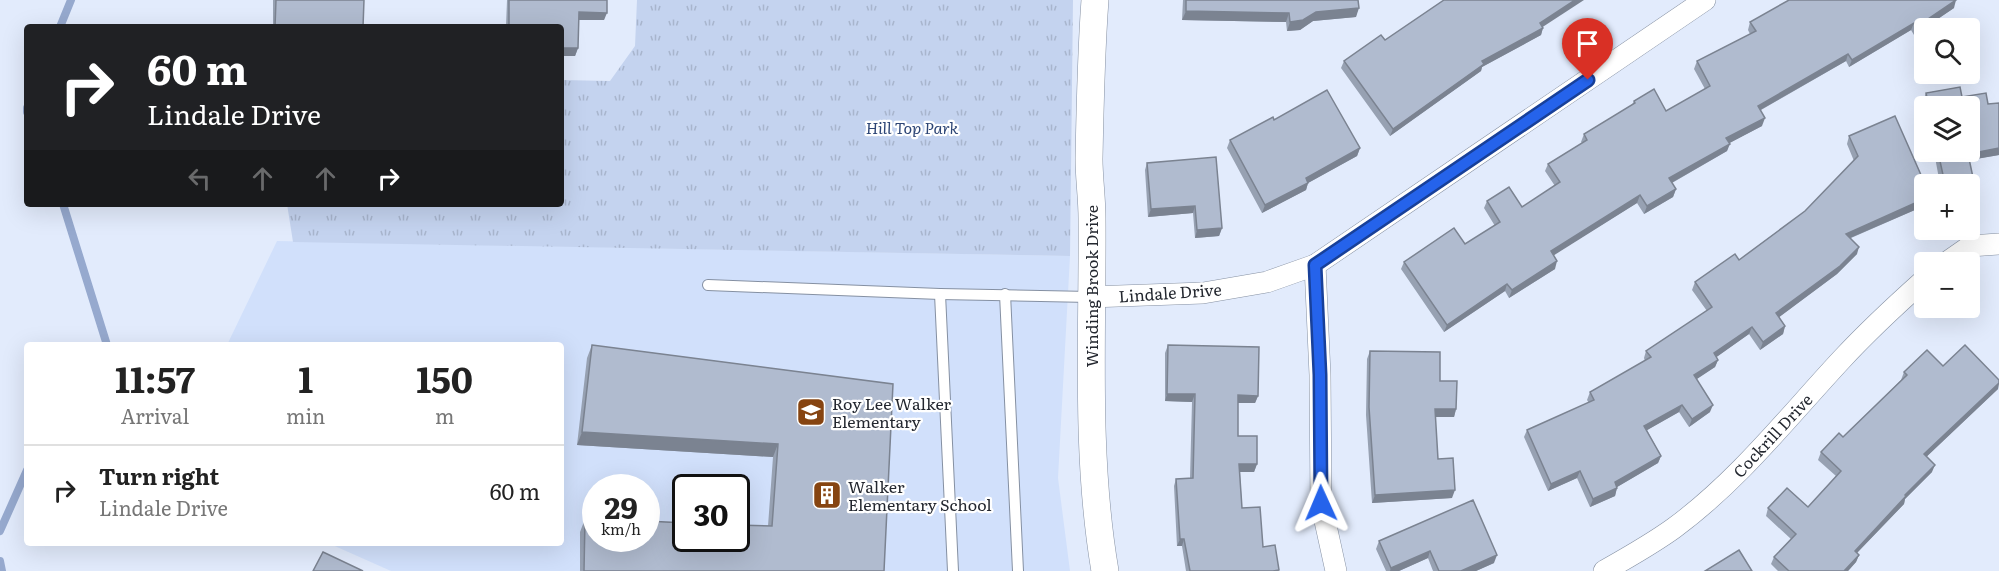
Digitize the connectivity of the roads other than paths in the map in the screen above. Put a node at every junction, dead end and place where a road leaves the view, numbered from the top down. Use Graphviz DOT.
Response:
graph roads {
  1 [pos="1095,0"];
  2 [pos="1705,0"];
  3 [pos="1999,244"];
  4 [pos="1961,252"];
  5 [pos="1315,265"];
  6 [pos="708,285"];
  7 [pos="1914,289"];
  8 [pos="940,294"];
  9 [pos="1005,294"];
  10 [pos="1090,297"];
  11 [pos="953,571"];
  12 [pos="1018,571"];
  13 [pos="1105,571"];
  14 [pos="1336,571"];
  15 [pos="1604,571"];
  1 -- 10 [label="street, Winding Brook Drive"];
  2 -- 5 [label="street, Lindale Drive"];
  3 -- 4 [label="street"];
  5 -- 10 [label="street, Lindale Drive"];
  5 -- 14 [label="street"];
  6 -- 8 [label="lane"];
  7 -- 15 [label="street, Cockrill Drive"];
  8 -- 9 [label="lane"];
  8 -- 11 [label="lane"];
  9 -- 10 [label="lane"];
  9 -- 12 [label="lane"];
  10 -- 13 [label="street, Winding Brook Drive"];
}
